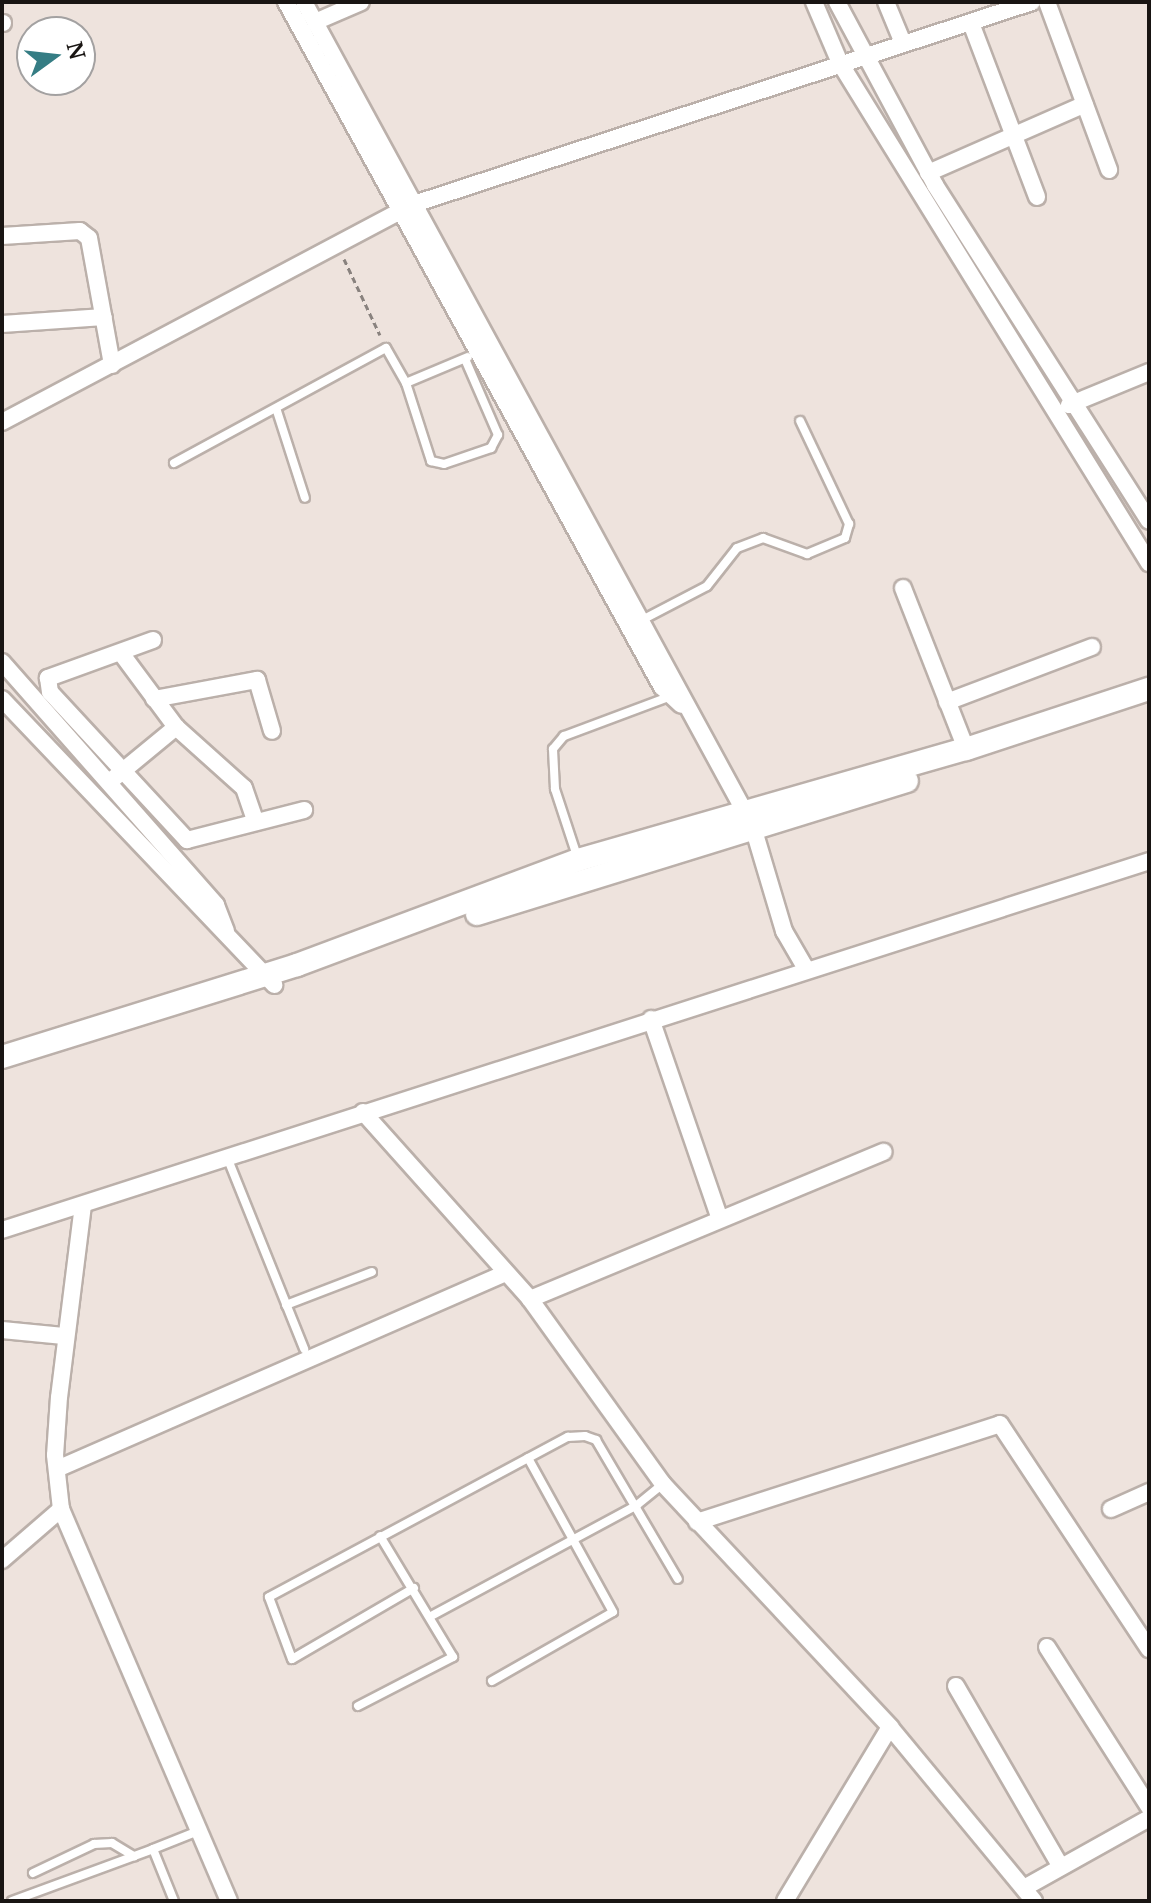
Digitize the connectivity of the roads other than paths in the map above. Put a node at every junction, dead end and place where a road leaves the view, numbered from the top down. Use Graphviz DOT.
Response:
graph roads {
  1 [pos="286,2"];
  2 [pos="304,2"];
  3 [pos="361,2"];
  4 [pos="814,2"];
  5 [pos="837,2"];
  6 [pos="886,2"];
  7 [pos="1032,2"];
  8 [pos="1047,2"];
  9 [pos="978,14"];
  10 [pos="315,22"];
  11 [pos="903,43"];
  12 [pos="862,56"];
  13 [pos="840,63"];
  14 [pos="1085,104"];
  15 [pos="1014,135"];
  16 [pos="1109,170"];
  17 [pos="928,173"];
  18 [pos="1037,197"];
  19 [pos="406,207"];
  20 [pos="2,236"];
  21 [pos="104,317"];
  22 [pos="2,324"];
  23 [pos="472,356"];
  24 [pos="112,365"];
  25 [pos="1149,372"];
  26 [pos="406,383"];
  27 [pos="1077,402"];
  28 [pos="1057,410"];
  29 [pos="277,411"];
  30 [pos="800,421"];
  31 [pos="2,422"];
  32 [pos="174,463"];
  33 [pos="305,498"];
  34 [pos="1149,521"];
  35 [pos="1149,563"];
  36 [pos="903,588"];
  37 [pos="642,620"];
  38 [pos="153,640"];
  39 [pos="1092,647"];
  40 [pos="121,653"];
  41 [pos="2,662"];
  42 [pos="1149,689"];
  43 [pos="2,699"];
  44 [pos="154,699"];
  45 [pos="677,701"];
  46 [pos="947,702"];
  47 [pos="1149,705"];
  48 [pos="176,727"];
  49 [pos="272,731"];
  50 [pos="966,749"];
  51 [pos="115,778"];
  52 [pos="93,796"];
  53 [pos="304,810"];
  54 [pos="749,821"];
  55 [pos="256,822"];
  56 [pos="578,860"];
  57 [pos="1149,861"];
  58 [pos="226,931"];
  59 [pos="806,969"];
  60 [pos="270,980"];
  61 [pos="651,1019"];
  62 [pos="2,1057"];
  63 [pos="2,1072"];
  64 [pos="363,1112"];
  65 [pos="884,1152"];
  66 [pos="227,1156"];
  67 [pos="83,1205"];
  68 [pos="719,1216"];
  69 [pos="2,1230"];
  70 [pos="372,1272"];
  71 [pos="503,1274"];
  72 [pos="530,1299"];
  73 [pos="286,1305"];
  74 [pos="2,1330"];
  75 [pos="64,1336"];
  76 [pos="304,1349"];
  77 [pos="528,1458"];
  78 [pos="57,1469"];
  79 [pos="663,1484"];
  80 [pos="1149,1492"];
  81 [pos="637,1505"];
  82 [pos="61,1509"];
  83 [pos="1111,1509"];
  84 [pos="697,1522"];
  85 [pos="380,1536"];
  86 [pos="574,1537"];
  87 [pos="2,1560"];
  88 [pos="678,1579"];
  89 [pos="414,1588"];
  90 [pos="433,1615"];
  91 [pos="1047,1647"];
  92 [pos="1149,1649"];
  93 [pos="492,1681"];
  94 [pos="956,1686"];
  95 [pos="358,1706"];
  96 [pos="890,1727"];
  97 [pos="1149,1807"];
  98 [pos="1149,1818"];
  99 [pos="198,1831"];
  100 [pos="153,1849"];
  101 [pos="134,1856"];
  102 [pos="1061,1867"];
  103 [pos="33,1873"];
  104 [pos="1029,1894"];
  105 [pos="12,1901"];
  106 [pos="174,1901"];
  107 [pos="229,1901"];
  108 [pos="785,1901"];
  1 -- 19 [label="street"];
  2 -- 10 [label="street"];
  3 -- 10 [label="street"];
  4 -- 13 [label="street"];
  5 -- 12 [label="street"];
  6 -- 11 [label="street"];
  7 -- 9 [label="street"];
  8 -- 14 [label="street"];
  9 -- 11 [label="street"];
  9 -- 15 [label="street"];
  10 -- 19 [label="street"];
  11 -- 12 [label="street"];
  12 -- 13 [label="street"];
  12 -- 17 [label="street"];
  13 -- 19 [label="street"];
  13 -- 28 [label="street"];
  14 -- 15 [label="street"];
  14 -- 16 [label="street"];
  15 -- 17 [label="street"];
  15 -- 18 [label="street"];
  17 -- 27 [label="street"];
  19 -- 23 [label="street"];
  19 -- 24 [label="street"];
  19 -- 37 [label="street"];
  20 -- 21 [label="street"];
  21 -- 22 [label="street"];
  21 -- 24 [label="street"];
  23 -- 26 [label="lane"];
  23 -- 26 [label="lane"];
  23 -- 45 [label="street"];
  24 -- 31 [label="street"];
  25 -- 27 [label="street"];
  26 -- 29 [label="lane"];
  27 -- 28 [label="street"];
  27 -- 34 [label="street"];
  28 -- 35 [label="street"];
  29 -- 32 [label="lane"];
  29 -- 33 [label="lane"];
  30 -- 37 [label="lane"];
  36 -- 46 [label="street"];
  37 -- 45 [label="street"];
  38 -- 40 [label="street"];
  39 -- 46 [label="street"];
  40 -- 44 [label="street"];
  40 -- 51 [label="street"];
  41 -- 51 [label="street"];
  42 -- 50 [label="street"];
  43 -- 52 [label="street"];
  44 -- 48 [label="street"];
  44 -- 49 [label="street"];
  45 -- 54 [label="street"];
  45 -- 56 [label="lane"];
  46 -- 50 [label="street"];
  47 -- 54 [label="street"];
  48 -- 51 [label="street"];
  48 -- 55 [label="street"];
  50 -- 54 [label="street"];
  51 -- 52 [label="street"];
  51 -- 55 [label="street"];
  51 -- 58 [label="street"];
  52 -- 58 [label="street"];
  53 -- 55 [label="street"];
  54 -- 56 [label="street"];
  54 -- 59 [label="street"];
  54 -- 60 [label="street"];
  56 -- 60 [label="street"];
  57 -- 59 [label="street"];
  58 -- 60 [label="street"];
  59 -- 61 [label="street"];
  60 -- 62 [label="street"];
  60 -- 63 [label="street"];
  61 -- 64 [label="street"];
  61 -- 68 [label="street"];
  64 -- 66 [label="street"];
  64 -- 71 [label="street"];
  65 -- 68 [label="street"];
  66 -- 67 [label="street"];
  66 -- 73 [label="lane"];
  67 -- 69 [label="street"];
  67 -- 75 [label="street"];
  68 -- 72 [label="street"];
  70 -- 73 [label="lane"];
  71 -- 72 [label="street"];
  71 -- 78 [label="street"];
  72 -- 79 [label="street"];
  73 -- 76 [label="lane"];
  74 -- 75 [label="street"];
  75 -- 78 [label="street"];
  77 -- 81 [label="lane"];
  77 -- 85 [label="lane"];
  77 -- 86 [label="lane"];
  78 -- 82 [label="street"];
  79 -- 81 [label="lane"];
  79 -- 84 [label="street"];
  80 -- 83 [label="street"];
  81 -- 86 [label="lane"];
  81 -- 88 [label="lane"];
  82 -- 87 [label="street"];
  82 -- 99 [label="street"];
  84 -- 92 [label="street"];
  84 -- 96 [label="street"];
  85 -- 89 [label="lane"];
  85 -- 89 [label="lane"];
  86 -- 90 [label="lane"];
  86 -- 93 [label="lane"];
  89 -- 90 [label="lane"];
  90 -- 95 [label="lane"];
  91 -- 97 [label="street"];
  94 -- 102 [label="street"];
  96 -- 104 [label="street"];
  96 -- 108 [label="street"];
  98 -- 102 [label="street"];
  99 -- 100 [label="lane"];
  99 -- 107 [label="street"];
  100 -- 101 [label="lane"];
  100 -- 106 [label="lane"];
  101 -- 103 [label="lane"];
  101 -- 105 [label="lane"];
  102 -- 104 [label="street"];
}
